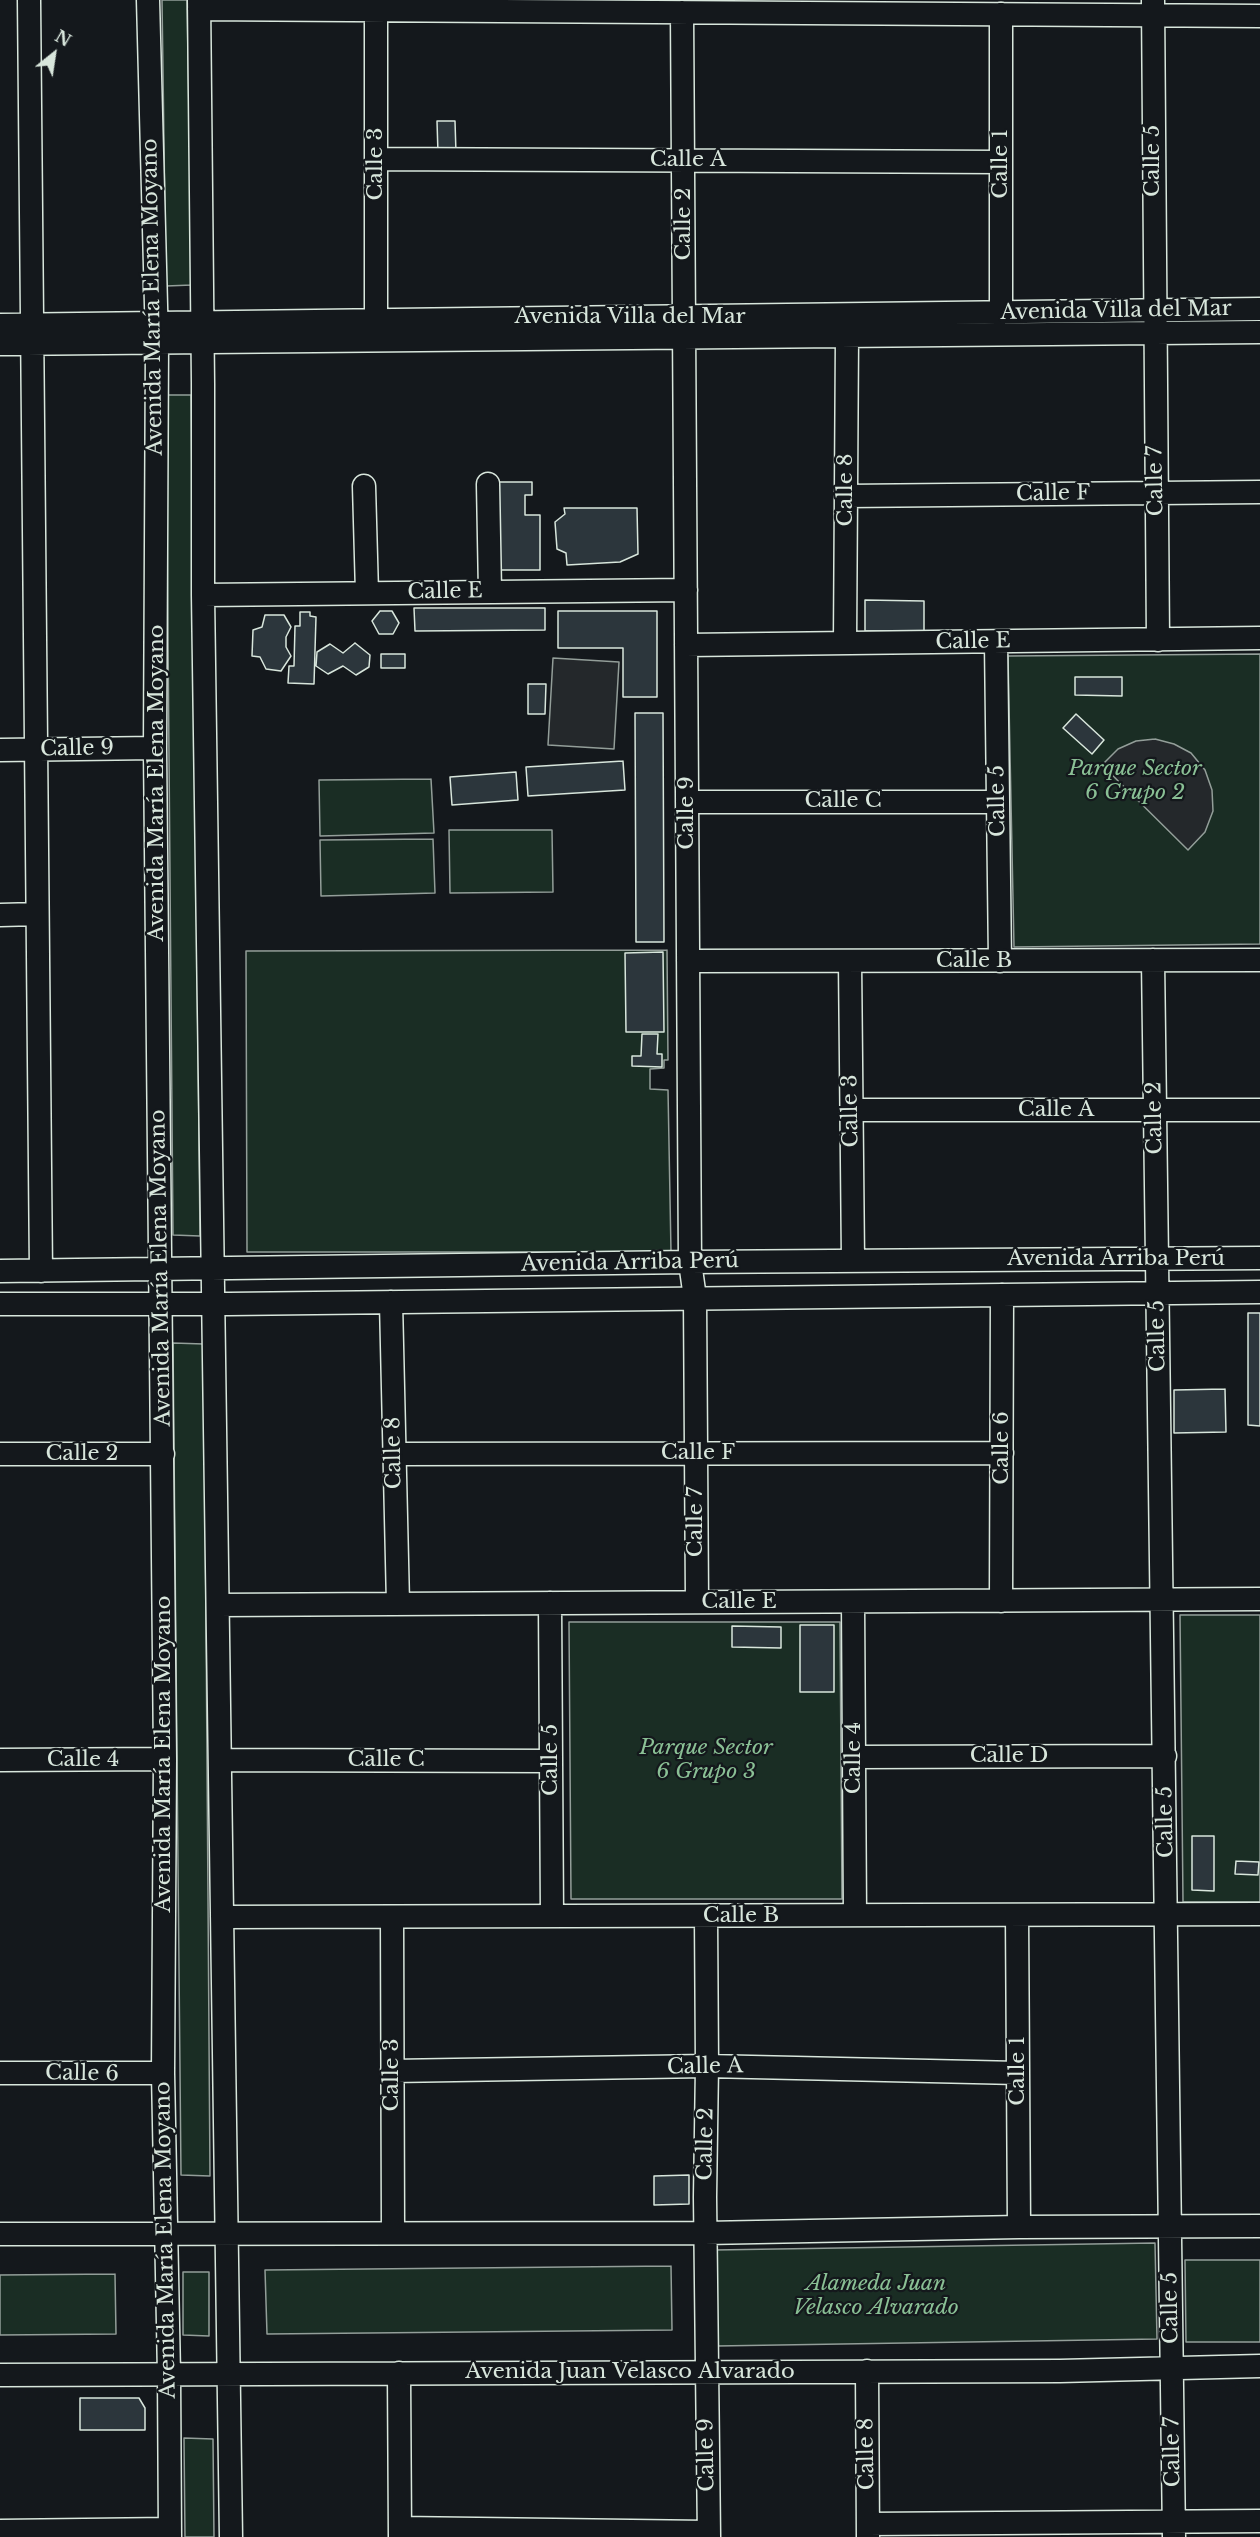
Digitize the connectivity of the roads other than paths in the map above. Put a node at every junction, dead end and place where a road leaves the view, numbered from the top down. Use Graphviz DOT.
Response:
graph roads {
  1 [pos="29,0"];
  2 [pos="148,0"];
  3 [pos="199,4"];
  4 [pos="526,5"];
  5 [pos="843,7"];
  6 [pos="1153,8"];
  7 [pos="376,10"];
  8 [pos="682,12"];
  9 [pos="1001,14"];
  10 [pos="1260,16"];
  11 [pos="376,159"];
  12 [pos="683,160"];
  13 [pos="1001,162"];
  14 [pos="1260,309"];
  15 [pos="1001,314"];
  16 [pos="376,319"];
  17 [pos="1154,322"];
  18 [pos="0,326"];
  19 [pos="684,327"];
  20 [pos="202,332"];
  21 [pos="1260,332"];
  22 [pos="156,333"];
  23 [pos="32,334"];
  24 [pos="847,336"];
  25 [pos="0,344"];
  26 [pos="488,484"];
  27 [pos="364,486"];
  28 [pos="1260,492"];
  29 [pos="1156,493"];
  30 [pos="846,496"];
  31 [pos="686,590"];
  32 [pos="490,592"];
  33 [pos="367,593"];
  34 [pos="203,595"];
  35 [pos="1260,638"];
  36 [pos="1158,640"];
  37 [pos="996,642"];
  38 [pos="845,644"];
  39 [pos="686,645"];
  40 [pos="155,748"];
  41 [pos="0,750"];
  42 [pos="36,750"];
  43 [pos="687,802"];
  44 [pos="998,802"];
  45 [pos="0,915"];
  46 [pos="37,915"];
  47 [pos="1153,960"];
  48 [pos="1260,960"];
  49 [pos="688,961"];
  50 [pos="850,961"];
  51 [pos="1000,961"];
  52 [pos="851,1110"];
  53 [pos="1155,1110"];
  54 [pos="1260,1110"];
  55 [pos="1260,1258"];
  56 [pos="853,1261"];
  57 [pos="690,1262"];
  58 [pos="161,1269"];
  59 [pos="213,1269"];
  60 [pos="40,1271"];
  61 [pos="0,1272"];
  62 [pos="1158,1277"];
  63 [pos="1260,1292"];
  64 [pos="1002,1295"];
  65 [pos="695,1298"];
  66 [pos="391,1302"];
  67 [pos="160,1303"];
  68 [pos="0,1304"];
  69 [pos="214,1304"];
  70 [pos="696,1453"];
  71 [pos="1002,1453"];
  72 [pos="0,1454"];
  73 [pos="163,1454"];
  74 [pos="394,1454"];
  75 [pos="1260,1599"];
  76 [pos="1162,1600"];
  77 [pos="1001,1601"];
  78 [pos="697,1602"];
  79 [pos="853,1602"];
  80 [pos="550,1603"];
  81 [pos="398,1604"];
  82 [pos="218,1605"];
  83 [pos="1165,1756"];
  84 [pos="854,1757"];
  85 [pos="165,1759"];
  86 [pos="0,1760"];
  87 [pos="220,1760"];
  88 [pos="551,1761"];
  89 [pos="1260,1914"];
  90 [pos="855,1915"];
  91 [pos="1017,1915"];
  92 [pos="1167,1915"];
  93 [pos="552,1916"];
  94 [pos="706,1916"];
  95 [pos="222,1917"];
  96 [pos="392,1917"];
  97 [pos="707,2066"];
  98 [pos="392,2071"];
  99 [pos="0,2073"];
  100 [pos="163,2073"];
  101 [pos="1018,2073"];
  102 [pos="1170,2226"];
  103 [pos="1260,2226"];
  104 [pos="1019,2227"];
  105 [pos="166,2232"];
  106 [pos="227,2232"];
  107 [pos="393,2233"];
  108 [pos="705,2233"];
  109 [pos="0,2234"];
  110 [pos="1260,2366"];
  111 [pos="1172,2367"];
  112 [pos="867,2371"];
  113 [pos="706,2372"];
  114 [pos="399,2373"];
  115 [pos="169,2374"];
  116 [pos="229,2374"];
  117 [pos="0,2375"];
  118 [pos="1260,2521"];
  119 [pos="1174,2529"];
  120 [pos="868,2530"];
  121 [pos="3,2533"];
  122 [pos="169,2533"];
  123 [pos="400,2533"];
  124 [pos="709,2535"];
  125 [pos="231,2537"];
  1 -- 23 [label="street"];
  2 -- 22 [label="street, Avenida María Elena Moyano"];
  3 -- 7 [label="street"];
  3 -- 20 [label="street"];
  4 -- 7 [label="street"];
  4 -- 8 [label="street"];
  5 -- 8 [label="street"];
  5 -- 9 [label="street"];
  6 -- 9 [label="street"];
  6 -- 10 [label="street"];
  6 -- 17 [label="street, Calle 5"];
  7 -- 11 [label="street, Calle 3"];
  8 -- 12 [label="street, Calle 2"];
  9 -- 13 [label="street, Calle 1"];
  11 -- 12 [label="street, Calle A"];
  11 -- 16 [label="street, Calle 3"];
  12 -- 13 [label="street, Calle A"];
  12 -- 19 [label="street, Calle 2"];
  13 -- 15 [label="street, Calle 1"];
  14 -- 17 [label="street, Avenida Villa del Mar"];
  15 -- 17 [label="street, Avenida Villa del Mar"];
  15 -- 19 [label="street, Avenida Villa del Mar"];
  16 -- 19 [label="street, Avenida Villa del Mar"];
  16 -- 20 [label="street, Avenida Villa del Mar"];
  17 -- 21 [label="street, Avenida Villa del Mar"];
  17 -- 24 [label="street, Avenida Villa del Mar"];
  17 -- 29 [label="street, Calle 7"];
  18 -- 23 [label="street, Avenida Villa del Mar"];
  19 -- 20 [label="street, Avenida Villa del Mar"];
  19 -- 24 [label="street, Avenida Villa del Mar"];
  19 -- 31 [label="street, Calle 9"];
  20 -- 22 [label="street, Avenida Villa del Mar"];
  20 -- 34 [label="street"];
  22 -- 23 [label="street, Avenida Villa del Mar"];
  22 -- 40 [label="street, Avenida María Elena Moyano"];
  23 -- 25 [label="street, Avenida Villa del Mar"];
  23 -- 42 [label="street"];
  24 -- 30 [label="street, Calle 8"];
  26 -- 32 [label="street"];
  27 -- 33 [label="street"];
  28 -- 29 [label="street, Calle F"];
  29 -- 30 [label="street, Calle F"];
  29 -- 36 [label="street, Calle 7"];
  30 -- 38 [label="street, Calle 8"];
  31 -- 32 [label="street, Calle E"];
  31 -- 39 [label="street, Calle 9"];
  32 -- 33 [label="street, Calle E"];
  33 -- 34 [label="street, Calle E"];
  34 -- 59 [label="street"];
  35 -- 36 [label="street, Calle E"];
  36 -- 37 [label="street, Calle E"];
  37 -- 38 [label="street, Calle E"];
  37 -- 44 [label="street, Calle 5"];
  38 -- 39 [label="street, Calle E"];
  39 -- 43 [label="street, Calle 9"];
  40 -- 42 [label="street, Calle 9"];
  40 -- 58 [label="street, Avenida María Elena Moyano"];
  41 -- 42 [label="street, Calle 9"];
  42 -- 46 [label="street"];
  43 -- 44 [label="street, Calle C"];
  43 -- 49 [label="street, Calle 9"];
  44 -- 51 [label="street, Calle 5"];
  45 -- 46 [label="street"];
  46 -- 60 [label="street"];
  47 -- 48 [label="street, Calle B"];
  47 -- 51 [label="street, Calle B"];
  47 -- 53 [label="street, Calle 2"];
  49 -- 50 [label="street, Calle B"];
  49 -- 57 [label="street, Calle 9"];
  50 -- 51 [label="street, Calle B"];
  50 -- 52 [label="street, Calle 3"];
  52 -- 53 [label="street, Calle A"];
  52 -- 56 [label="street, Calle 3"];
  53 -- 54 [label="street, Calle A"];
  53 -- 62 [label="street, Calle 2"];
  55 -- 62 [label="street, Avenida Arriba Perú"];
  56 -- 57 [label="street, Avenida Arriba Perú"];
  56 -- 62 [label="street, Avenida Arriba Perú"];
  57 -- 59 [label="street, Avenida Arriba Perú"];
  57 -- 65 [label="street, Calle 9"];
  58 -- 59 [label="street, Avenida Arriba Perú"];
  58 -- 60 [label="street, Avenida Arriba Perú"];
  58 -- 67 [label="street, Avenida María Elena Moyano"];
  59 -- 69 [label="street"];
  60 -- 61 [label="street, Avenida Arriba Perú"];
  62 -- 63 [label="street, Avenida Arriba Perú"];
  62 -- 64 [label="street, Avenida Arriba Perú"];
  62 -- 76 [label="street, Calle 5"];
  64 -- 65 [label="street, Avenida Arriba Perú"];
  64 -- 71 [label="street, Calle 6"];
  65 -- 66 [label="street, Avenida Arriba Perú"];
  65 -- 70 [label="street, Calle 7"];
  66 -- 69 [label="street, Avenida Arriba Perú"];
  66 -- 74 [label="street, Calle 8"];
  67 -- 68 [label="street, Avenida Arriba Perú"];
  67 -- 69 [label="street, Avenida Arriba Perú"];
  67 -- 73 [label="street, Avenida María Elena Moyano"];
  69 -- 82 [label="street"];
  70 -- 71 [label="street, Calle F"];
  70 -- 74 [label="street, Calle F"];
  70 -- 78 [label="street, Calle 7"];
  71 -- 77 [label="street, Calle 6"];
  72 -- 73 [label="street, Calle 2"];
  73 -- 85 [label="street, Avenida María Elena Moyano"];
  74 -- 81 [label="street, Calle 8"];
  75 -- 76 [label="street, Calle E"];
  76 -- 77 [label="street, Calle E"];
  76 -- 83 [label="street, Calle 5"];
  77 -- 79 [label="street, Calle E"];
  78 -- 79 [label="street, Calle E"];
  78 -- 80 [label="street, Calle E"];
  79 -- 84 [label="street, Calle 4"];
  80 -- 81 [label="street, Calle E"];
  80 -- 88 [label="street, Calle 5"];
  81 -- 82 [label="street, Calle E"];
  82 -- 87 [label="street"];
  83 -- 84 [label="street, Calle D"];
  83 -- 92 [label="street, Calle 5"];
  84 -- 90 [label="street, Calle 4"];
  85 -- 86 [label="street, Calle 4"];
  85 -- 100 [label="street, Avenida María Elena Moyano"];
  87 -- 88 [label="street, Calle C"];
  87 -- 95 [label="street"];
  88 -- 93 [label="street, Calle 5"];
  89 -- 92 [label="street, Calle B"];
  90 -- 91 [label="street, Calle B"];
  90 -- 94 [label="street, Calle B"];
  91 -- 92 [label="street, Calle B"];
  91 -- 101 [label="street, Calle 1"];
  92 -- 102 [label="street, Calle 5"];
  93 -- 94 [label="street, Calle B"];
  93 -- 96 [label="street, Calle B"];
  94 -- 97 [label="street, Calle 2"];
  95 -- 96 [label="street, Calle B"];
  95 -- 106 [label="street"];
  96 -- 98 [label="street, Calle 3"];
  97 -- 98 [label="street, Calle A"];
  97 -- 101 [label="street, Calle A"];
  97 -- 108 [label="street, Calle 2"];
  98 -- 107 [label="street, Calle 3"];
  99 -- 100 [label="street, Calle 6"];
  100 -- 105 [label="street, Avenida María Elena Moyano"];
  101 -- 104 [label="street, Calle 1"];
  102 -- 103 [label="street"];
  102 -- 104 [label="street"];
  102 -- 111 [label="street, Calle 5"];
  104 -- 108 [label="street"];
  105 -- 106 [label="street"];
  105 -- 109 [label="street"];
  105 -- 115 [label="street, Avenida María Elena Moyano"];
  106 -- 107 [label="street"];
  106 -- 116 [label="street"];
  107 -- 108 [label="street"];
  108 -- 113 [label="street, Calle 2"];
  110 -- 111 [label="street, Avenida Juan Velasco Alvarado"];
  111 -- 112 [label="street, Avenida Juan Velasco Alvarado"];
  111 -- 119 [label="street, Calle 7"];
  112 -- 113 [label="street, Avenida Juan Velasco Alvarado"];
  112 -- 120 [label="street, Calle 8"];
  113 -- 114 [label="street, Avenida Juan Velasco Alvarado"];
  113 -- 124 [label="street, Calle 9"];
  114 -- 116 [label="street, Avenida Juan Velasco Alvarado"];
  114 -- 123 [label="street"];
  115 -- 116 [label="street, Avenida Juan Velasco Alvarado"];
  115 -- 117 [label="street, Avenida Juan Velasco Alvarado"];
  115 -- 122 [label="street, Avenida María Elena Moyano"];
  116 -- 125 [label="street"];
  118 -- 119 [label="street"];
  119 -- 120 [label="street"];
  121 -- 122 [label="street"];
  123 -- 124 [label="street"];
}
